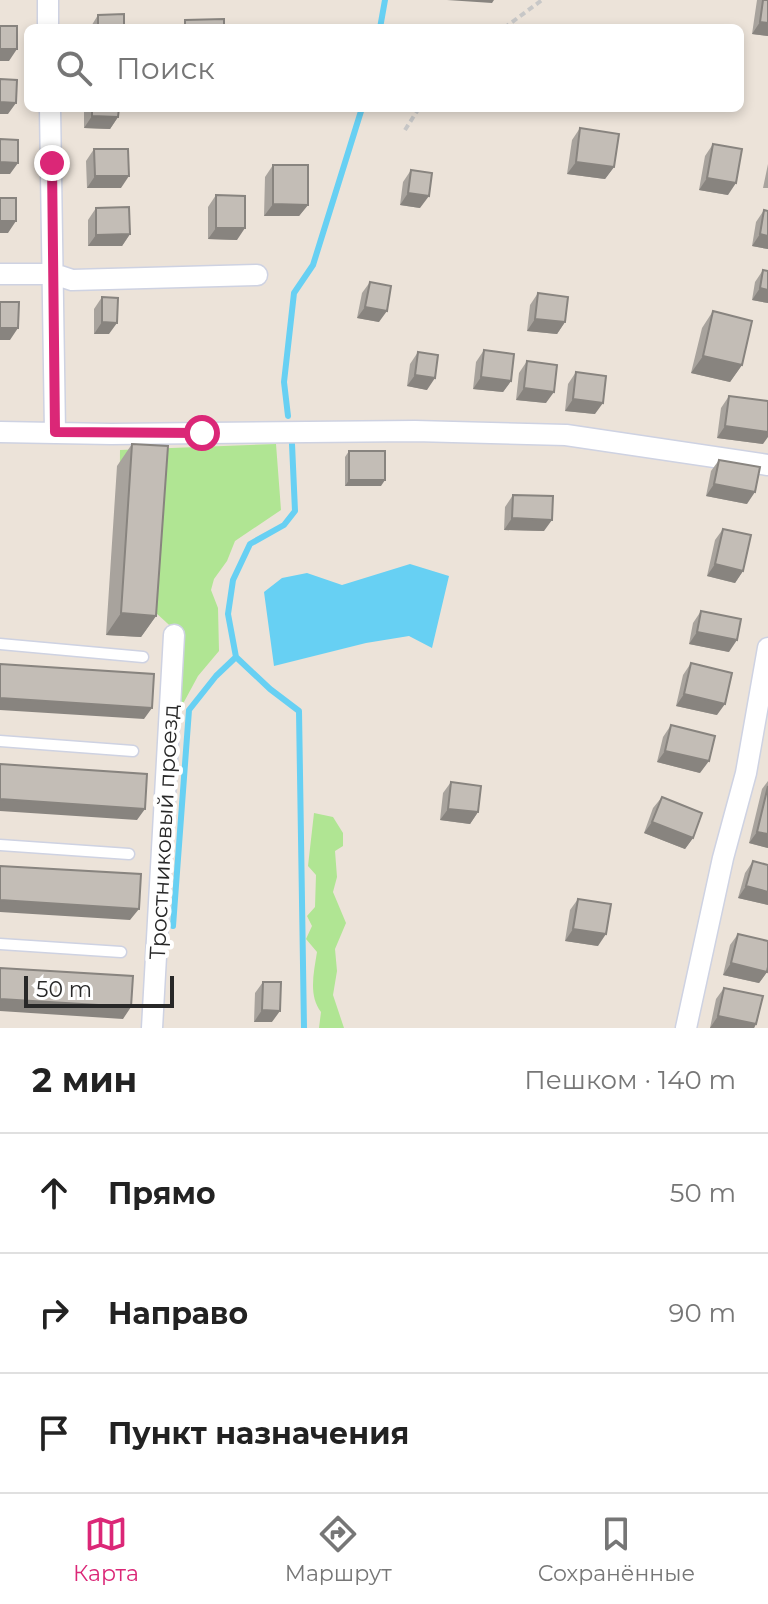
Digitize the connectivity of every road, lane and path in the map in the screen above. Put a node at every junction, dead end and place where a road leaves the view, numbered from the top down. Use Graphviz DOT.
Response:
graph roads {
  1 [pos="48,0"];
  2 [pos="542,0"];
  3 [pos="48,24"];
  4 [pos="509,24"];
  5 [pos="50,112"];
  6 [pos="416,112"];
  7 [pos="405,130"];
  8 [pos="0,274"];
  9 [pos="54,274"];
  10 [pos="257,275"];
  11 [pos="0,432"];
  12 [pos="55,432"];
  13 [pos="768,465"];
  14 [pos="174,635"];
  15 [pos="0,644"];
  16 [pos="768,648"];
  17 [pos="143,657"];
  18 [pos="0,741"];
  19 [pos="133,751"];
  20 [pos="0,845"];
  21 [pos="129,854"];
  22 [pos="0,944"];
  23 [pos="121,952"];
  24 [pos="152,1028"];
  25 [pos="686,1028"];
  1 -- 3 [label="street"];
  2 -- 4 [label="path"];
  5 -- 9 [label="street"];
  6 -- 7 [label="path"];
  8 -- 9 [label="street"];
  9 -- 10 [label="street"];
  9 -- 12 [label="street"];
  11 -- 12 [label="street"];
  12 -- 13 [label="street"];
  14 -- 24 [label="street, Тростниковый проезд"];
  15 -- 17 [label="lane"];
  16 -- 25 [label="street"];
  18 -- 19 [label="lane"];
  20 -- 21 [label="lane"];
  22 -- 23 [label="lane"];
}
